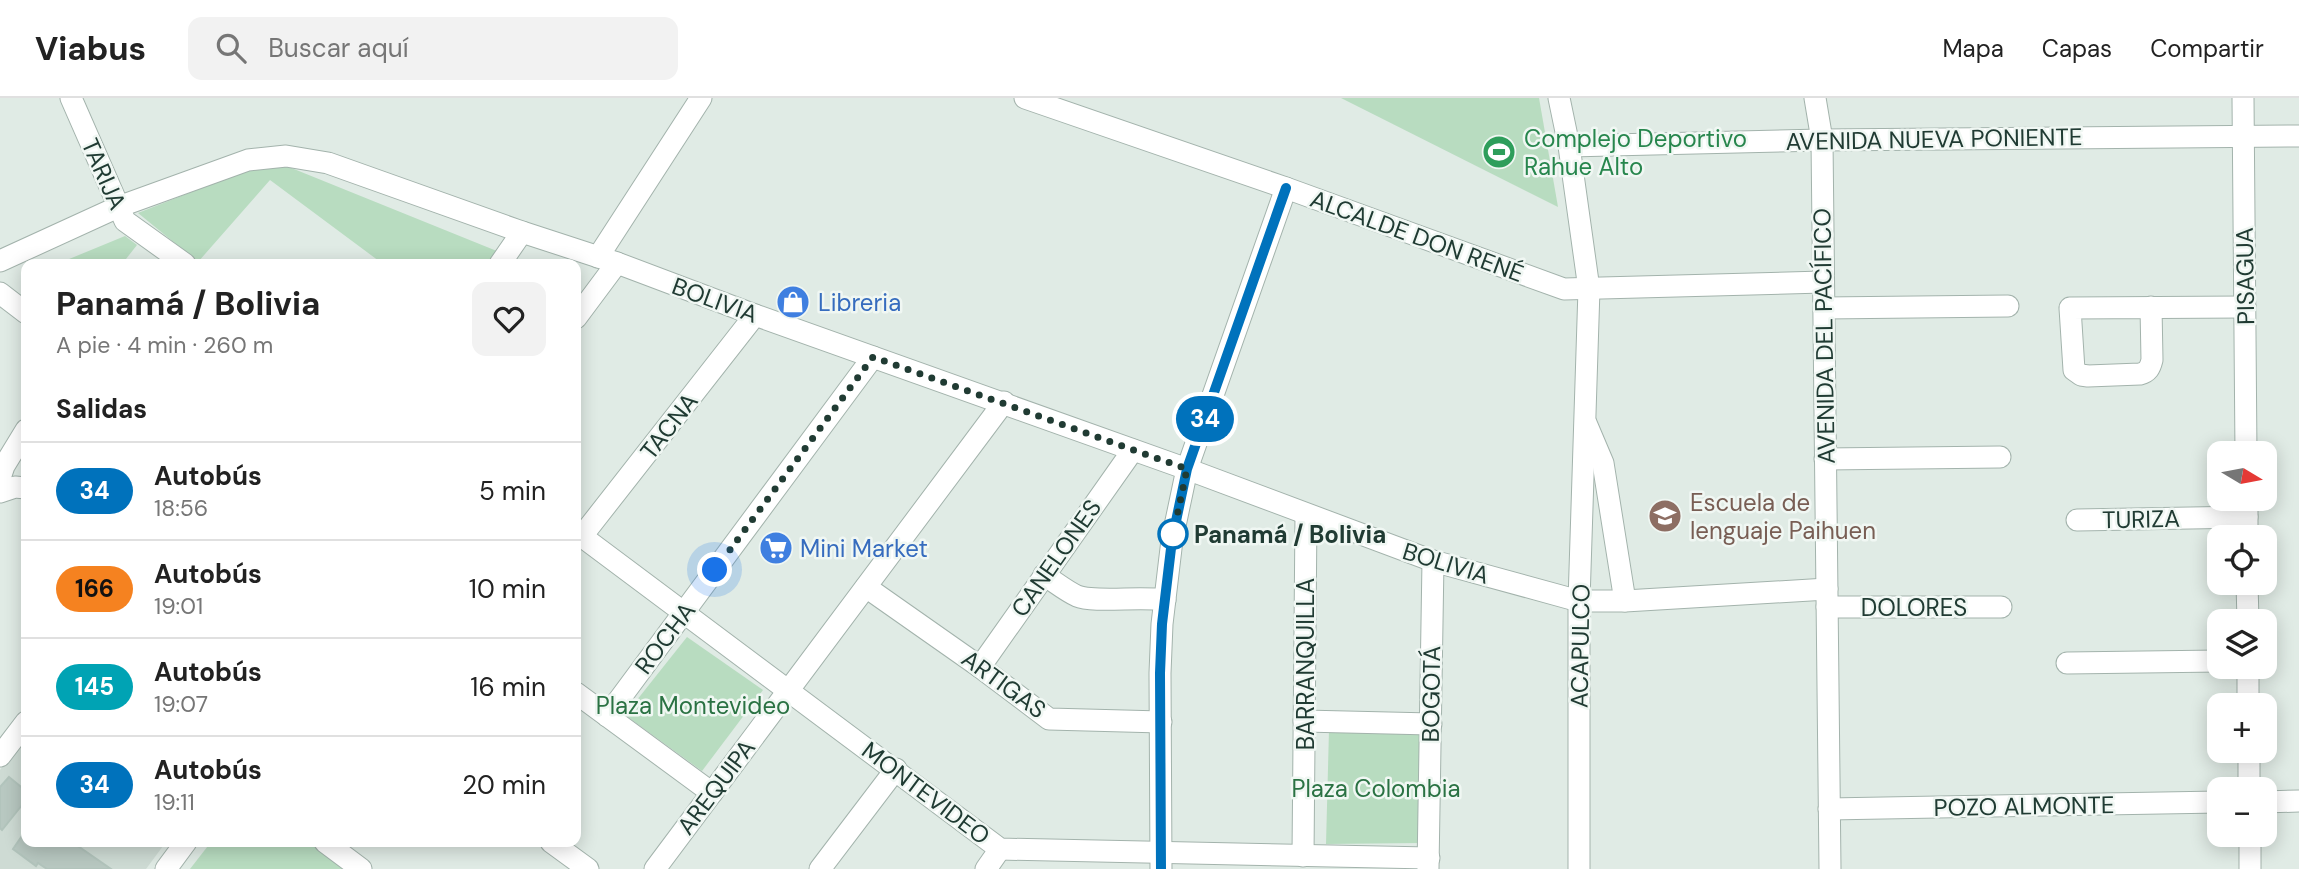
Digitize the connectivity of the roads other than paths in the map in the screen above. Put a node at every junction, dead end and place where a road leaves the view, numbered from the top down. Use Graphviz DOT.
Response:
graph roads {
  1 [pos="71,98"];
  2 [pos="701,98"];
  3 [pos="1025,98"];
  4 [pos="1559,98"];
  5 [pos="1815,98"];
  6 [pos="2243,98"];
  7 [pos="2243,136"];
  8 [pos="2299,136"];
  9 [pos="1822,140"];
  10 [pos="1569,146"];
  11 [pos="1286,188"];
  12 [pos="118,207"];
  13 [pos="522,232"];
  14 [pos="178,259"];
  15 [pos="503,259"];
  16 [pos="608,260"];
  17 [pos="0,261"];
  18 [pos="1823,282"];
  19 [pos="1589,289"];
  20 [pos="0,293"];
  21 [pos="2008,306"];
  22 [pos="2151,307"];
  23 [pos="2245,307"];
  24 [pos="1824,308"];
  25 [pos="21,309"];
  26 [pos="581,309"];
  27 [pos="755,315"];
  28 [pos="873,357"];
  29 [pos="1004,402"];
  30 [pos="1586,423"];
  31 [pos="21,437"];
  32 [pos="2246,441"];
  33 [pos="1133,450"];
  34 [pos="2000,457"];
  35 [pos="1825,459"];
  36 [pos="1187,469"];
  37 [pos="0,478"];
  38 [pos="21,487"];
  39 [pos="0,492"];
  40 [pos="1306,515"];
  41 [pos="2247,518"];
  42 [pos="2077,520"];
  43 [pos="581,532"];
  44 [pos="581,535"];
  45 [pos="1433,561"];
  46 [pos="1044,575"];
  47 [pos="866,587"];
  48 [pos="1827,598"];
  49 [pos="1165,600"];
  50 [pos="1579,601"];
  51 [pos="1625,601"];
  52 [pos="2001,607"];
  53 [pos="684,612"];
  54 [pos="2207,662"];
  55 [pos="2067,663"];
  56 [pos="980,667"];
  57 [pos="788,691"];
  58 [pos="581,697"];
  59 [pos="607,716"];
  60 [pos="1304,721"];
  61 [pos="1161,722"];
  62 [pos="1431,724"];
  63 [pos="21,728"];
  64 [pos="1,752"];
  65 [pos="896,769"];
  66 [pos="712,793"];
  67 [pos="2299,801"];
  68 [pos="2207,802"];
  69 [pos="2277,802"];
  70 [pos="1829,809"];
  71 [pos="182,847"];
  72 [pos="558,847"];
  73 [pos="2250,847"];
  74 [pos="347,848"];
  75 [pos="1000,849"];
  76 [pos="1303,856"];
  77 [pos="1161,861"];
  78 [pos="1428,863"];
  79 [pos="166,869"];
  80 [pos="362,869"];
  81 [pos="588,869"];
  82 [pos="655,869"];
  83 [pos="820,869"];
  84 [pos="986,869"];
  85 [pos="1579,869"];
  86 [pos="1830,869"];
  87 [pos="2250,869"];
  1 -- 12 [label="street, TARIJA"];
  2 -- 16 [label="street"];
  3 -- 11 [label="street, ALCALDE DON RENÉ"];
  4 -- 10 [label="street, ACAPULCO"];
  5 -- 9 [label="street, AVENIDA DEL PACÍFICO"];
  6 -- 7 [label="street, PISAGUA"];
  7 -- 8 [label="street, AVENIDA NUEVA PONIENTE"];
  7 -- 9 [label="street, AVENIDA NUEVA PONIENTE"];
  7 -- 23 [label="street, PISAGUA"];
  9 -- 10 [label="street, AVENIDA NUEVA PONIENTE"];
  9 -- 18 [label="street, AVENIDA DEL PACÍFICO"];
  10 -- 19 [label="street, ACAPULCO"];
  11 -- 19 [label="street, ALCALDE DON RENÉ"];
  11 -- 36 [label="street"];
  12 -- 13 [label="street, BOLIVIA"];
  12 -- 14 [label="street, TARIJA"];
  12 -- 17 [label="street, BOLIVIA"];
  13 -- 15 [label="street"];
  13 -- 16 [label="street, BOLIVIA"];
  16 -- 26 [label="street"];
  16 -- 27 [label="street, BOLIVIA"];
  18 -- 19 [label="street, ALCALDE DON RENÉ"];
  18 -- 24 [label="street, AVENIDA DEL PACÍFICO"];
  19 -- 30 [label="street, ACAPULCO"];
  20 -- 25 [label="street"];
  21 -- 24 [label="street"];
  22 -- 22 [label="street"];
  22 -- 23 [label="street"];
  23 -- 32 [label="street, PISAGUA"];
  24 -- 35 [label="street, AVENIDA DEL PACÍFICO"];
  27 -- 28 [label="street, BOLIVIA"];
  27 -- 43 [label="street, TACNA"];
  28 -- 29 [label="street, BOLIVIA"];
  28 -- 53 [label="street, ROCHA"];
  29 -- 33 [label="street, BOLIVIA"];
  29 -- 47 [label="street, AREQUIPA"];
  30 -- 50 [label="street, ACAPULCO"];
  30 -- 51 [label="street, ACAPULCO"];
  31 -- 37 [label="street"];
  33 -- 36 [label="street, BOLIVIA"];
  33 -- 46 [label="street, CANELONES"];
  34 -- 35 [label="street"];
  35 -- 48 [label="street, AVENIDA DEL PACÍFICO"];
  36 -- 40 [label="street, BOLIVIA"];
  36 -- 49 [label="street"];
  38 -- 39 [label="street"];
  40 -- 45 [label="street, BOLIVIA"];
  40 -- 60 [label="street, BARRANQUILLA"];
  41 -- 42 [label="street, TURIZA"];
  44 -- 53 [label="street, MONTEVIDEO"];
  45 -- 50 [label="street, BOLIVIA"];
  45 -- 62 [label="street, BOGOTÁ"];
  46 -- 49 [label="street"];
  46 -- 56 [label="street, CANELONES"];
  47 -- 56 [label="street, ARTIGAS"];
  47 -- 57 [label="street, AREQUIPA"];
  48 -- 51 [label="street, BOLIVIA"];
  48 -- 52 [label="street, DOLORES"];
  48 -- 70 [label="street, AVENIDA DEL PACÍFICO"];
  49 -- 61 [label="street"];
  50 -- 51 [label="street, BOLIVIA"];
  50 -- 85 [label="street, ACAPULCO"];
  53 -- 57 [label="street, MONTEVIDEO"];
  53 -- 59 [label="street, ROCHA"];
  54 -- 55 [label="street"];
  56 -- 61 [label="street, ARTIGAS"];
  57 -- 65 [label="street, MONTEVIDEO"];
  57 -- 66 [label="street, AREQUIPA"];
  58 -- 59 [label="street"];
  59 -- 66 [label="street"];
  60 -- 62 [label="street"];
  60 -- 76 [label="street, BARRANQUILLA"];
  61 -- 77 [label="street"];
  62 -- 78 [label="street, BOGOTÁ"];
  63 -- 64 [label="street"];
  65 -- 75 [label="street, MONTEVIDEO"];
  65 -- 83 [label="street"];
  66 -- 82 [label="street, AREQUIPA"];
  67 -- 69 [label="street"];
  68 -- 70 [label="street, POZO ALMONTE"];
  70 -- 86 [label="street, AVENIDA DEL PACÍFICO"];
  71 -- 79 [label="street"];
  72 -- 81 [label="street"];
  73 -- 87 [label="street"];
  74 -- 80 [label="street"];
  75 -- 77 [label="street, MONTEVIDEO"];
  75 -- 84 [label="street"];
  76 -- 77 [label="street, MONTEVIDEO"];
  76 -- 78 [label="street, MONTEVIDEO"];
}
